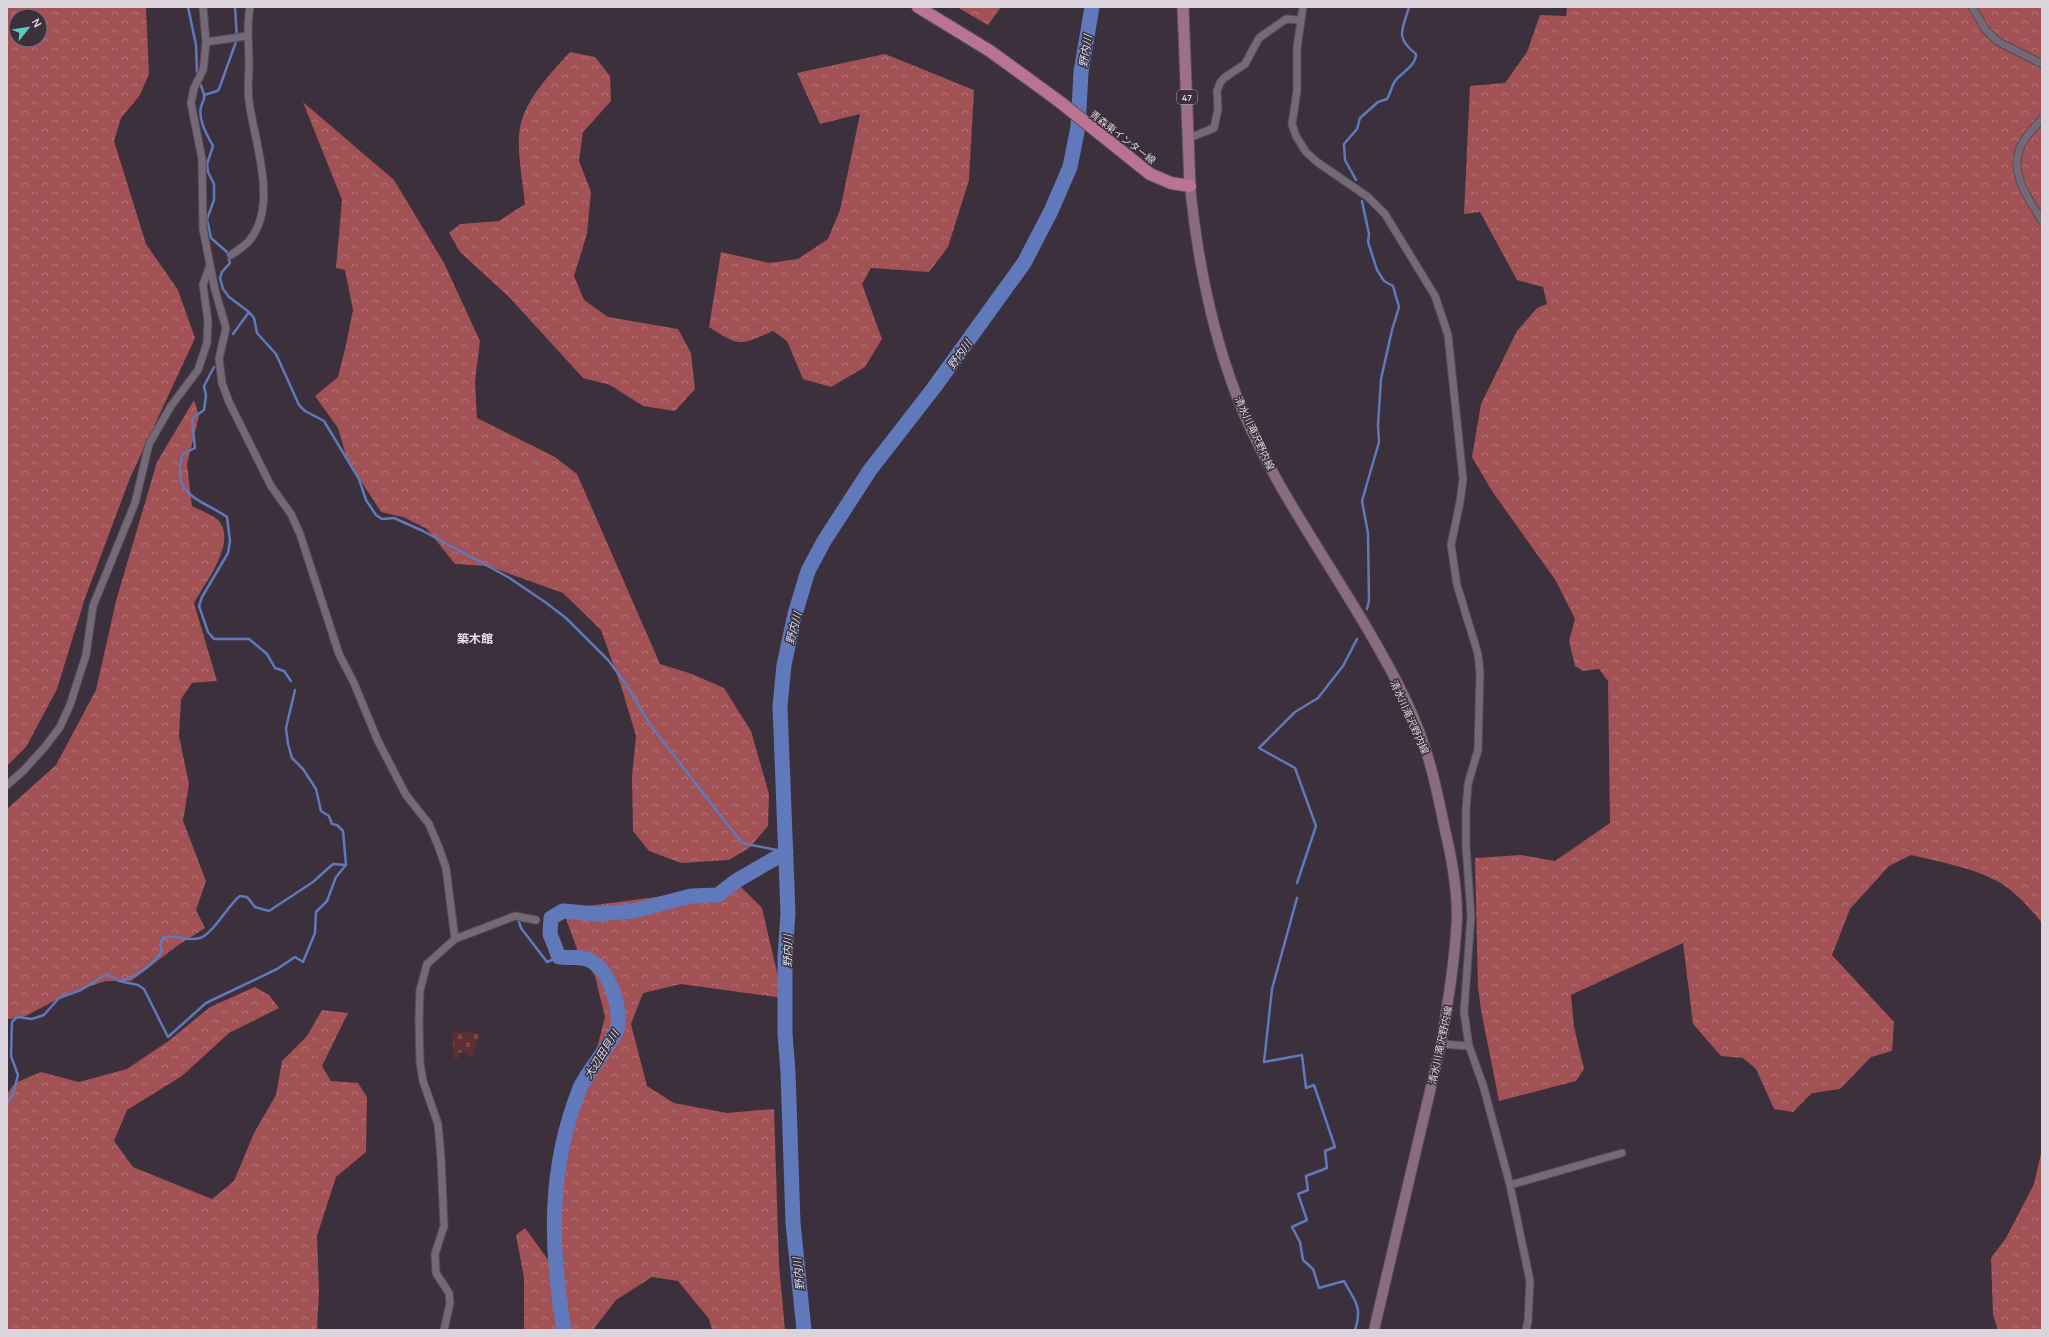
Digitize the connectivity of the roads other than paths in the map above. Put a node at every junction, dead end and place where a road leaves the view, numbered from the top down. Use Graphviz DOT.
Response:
graph roads {
  1 [pos="203,7"];
  2 [pos="250,7"];
  3 [pos="918,7"];
  4 [pos="1183,7"];
  5 [pos="1303,7"];
  6 [pos="1972,7"];
  7 [pos="1300,20"];
  8 [pos="243,36"];
  9 [pos="206,42"];
  10 [pos="2042,64"];
  11 [pos="2042,119"];
  12 [pos="1189,138"];
  13 [pos="1190,186"];
  14 [pos="2042,221"];
  15 [pos="231,255"];
  16 [pos="210,265"];
  17 [pos="7,785"];
  18 [pos="536,920"];
  19 [pos="455,939"];
  20 [pos="1441,1044"];
  21 [pos="1469,1046"];
  22 [pos="1622,1153"];
  23 [pos="1510,1184"];
  24 [pos="444,1330"];
  25 [pos="1374,1330"];
  26 [pos="1526,1330"];
  1 -- 9 [label="street"];
  2 -- 8 [label="street"];
  3 -- 13 [label="highway, 青森東インター線"];
  4 -- 12 [label="main road, 47"];
  5 -- 7 [label="street"];
  6 -- 10 [label="street"];
  7 -- 12 [label="street"];
  7 -- 21 [label="street"];
  8 -- 9 [label="street"];
  8 -- 15 [label="street"];
  9 -- 16 [label="street"];
  11 -- 14 [label="street"];
  12 -- 13 [label="main road, 47"];
  13 -- 20 [label="main road, 清水川滝沢野内線"];
  16 -- 17 [label="street"];
  16 -- 19 [label="street"];
  18 -- 19 [label="street"];
  19 -- 24 [label="street"];
  20 -- 21 [label="street"];
  20 -- 25 [label="main road, 清水川滝沢野内線"];
  21 -- 23 [label="street"];
  22 -- 23 [label="street"];
  23 -- 26 [label="street"];
}
